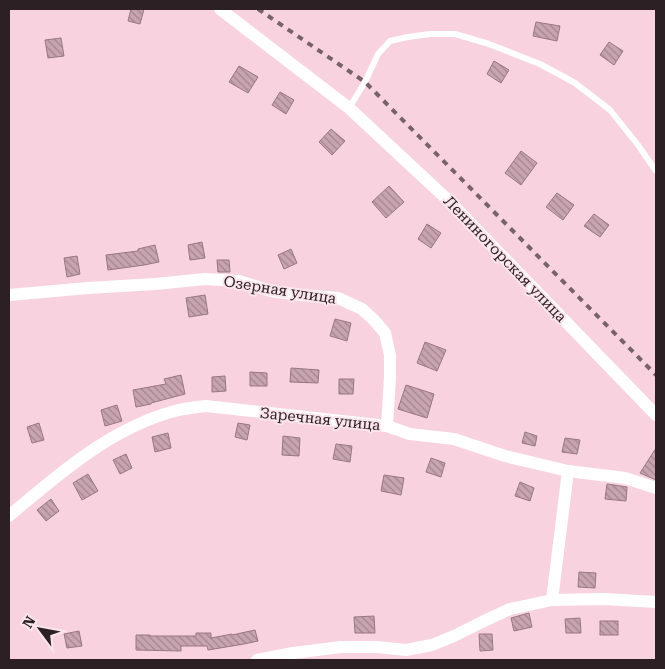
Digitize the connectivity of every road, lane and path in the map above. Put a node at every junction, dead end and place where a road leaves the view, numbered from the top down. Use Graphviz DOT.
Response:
graph roads {
  1 [pos="220,9"];
  2 [pos="349,108"];
  3 [pos="656,171"];
  4 [pos="9,295"];
  5 [pos="656,414"];
  6 [pos="387,426"];
  7 [pos="568,471"];
  8 [pos="656,488"];
  9 [pos="9,516"];
  10 [pos="552,600"];
  11 [pos="656,602"];
  12 [pos="404,655"];
  13 [pos="257,660"];
  1 -- 2 [label="street, Лениногорская улица"];
  2 -- 3 [label="lane"];
  2 -- 5 [label="street, Лениногорская улица"];
  4 -- 6 [label="street, Озерная улица"];
  6 -- 7 [label="street, Заречная улица"];
  6 -- 9 [label="street, Заречная улица"];
  7 -- 8 [label="street, Заречная улица"];
  7 -- 10 [label="street"];
  10 -- 11 [label="street"];
  10 -- 12 [label="street"];
  12 -- 13 [label="street"];
}
